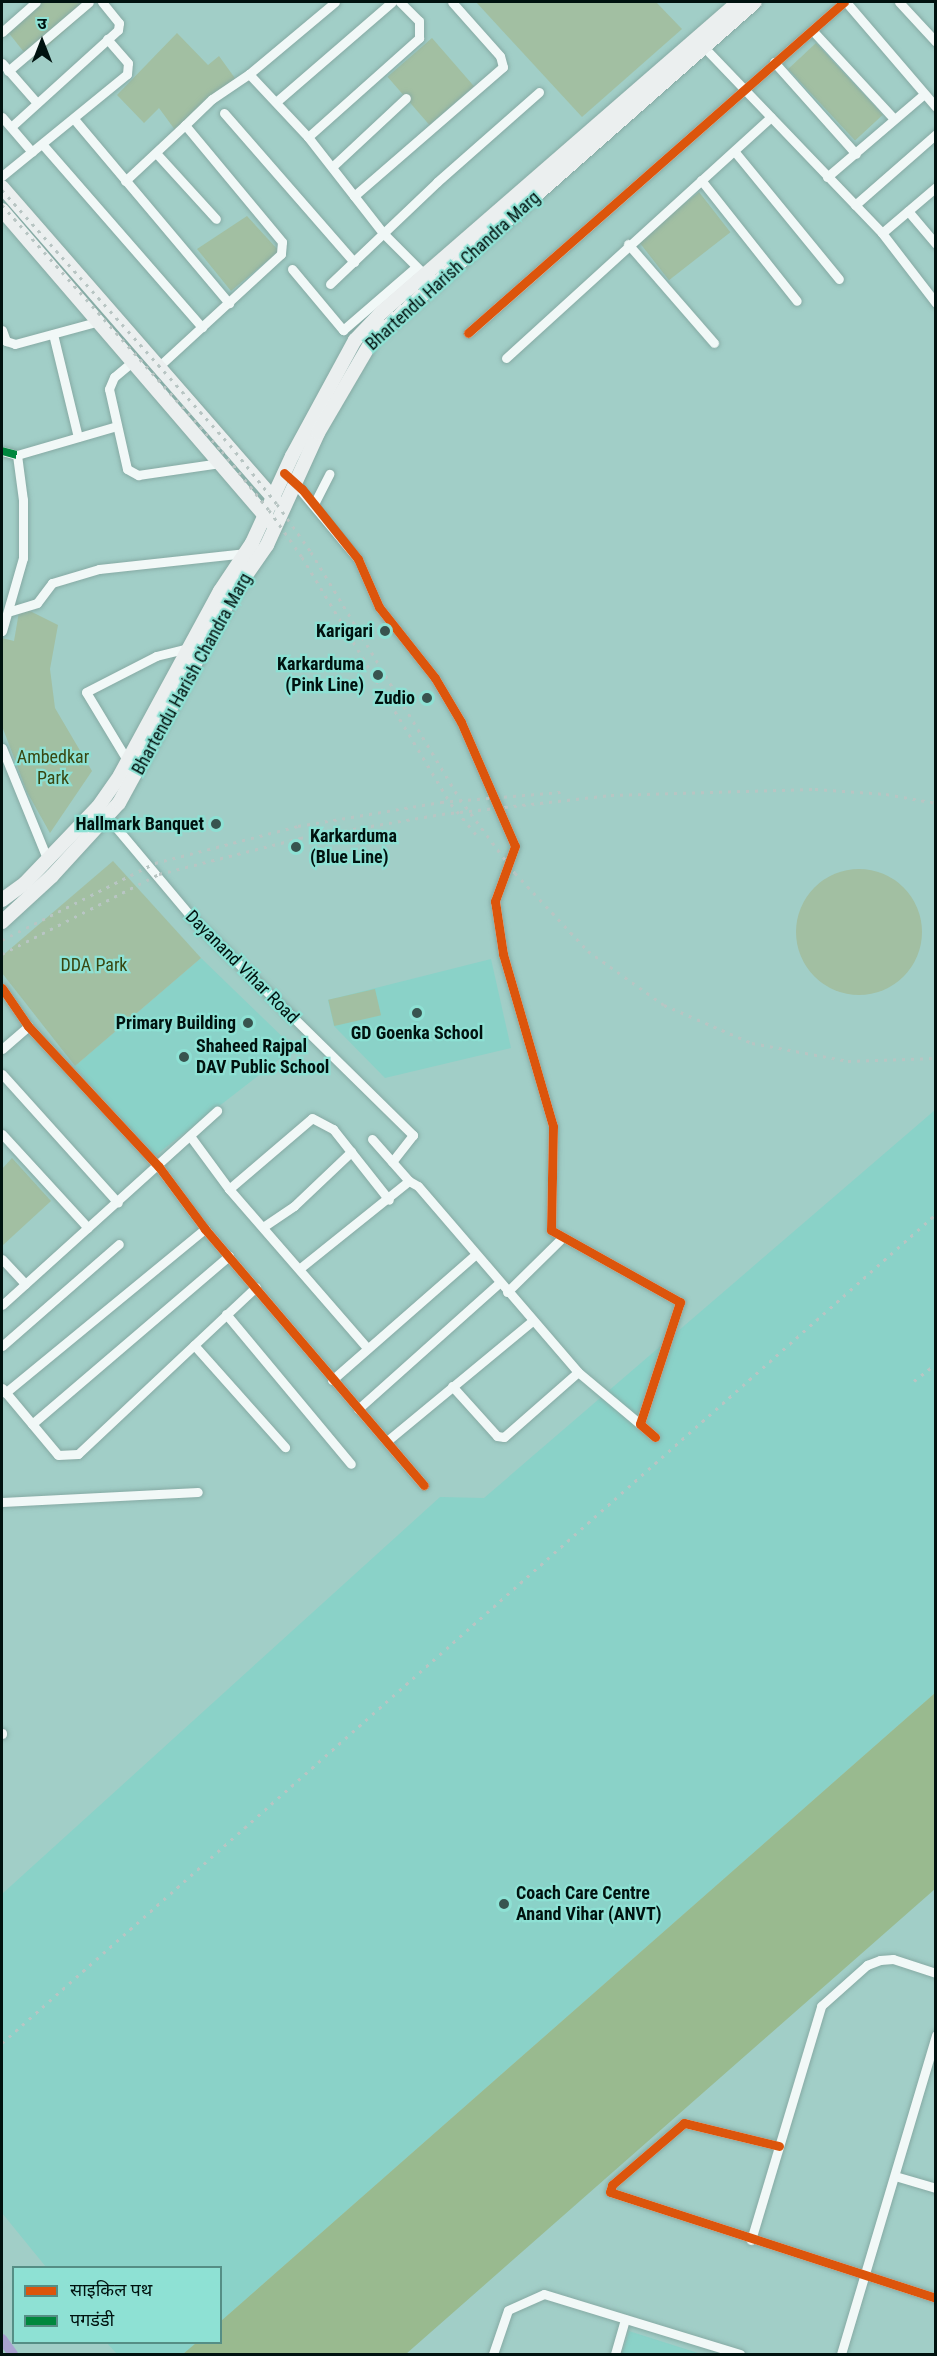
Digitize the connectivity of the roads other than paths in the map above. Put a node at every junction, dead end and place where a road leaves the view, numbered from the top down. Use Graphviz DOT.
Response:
graph roads {
  1 [pos="36,2"];
  2 [pos="89,2"];
  3 [pos="102,2"];
  4 [pos="335,2"];
  5 [pos="392,2"];
  6 [pos="400,2"];
  7 [pos="452,2"];
  8 [pos="738,2"];
  9 [pos="756,2"];
  10 [pos="845,2"];
  11 [pos="899,2"];
  12 [pos="812,30"];
  13 [pos="2,32"];
  14 [pos="107,39"];
  15 [pos="936,42"];
  16 [pos="700,43"];
  17 [pos="774,62"];
  18 [pos="5,67"];
  19 [pos="249,74"];
  20 [pos="742,89"];
  21 [pos="539,92"];
  22 [pos="923,96"];
  23 [pos="406,98"];
  24 [pos="276,102"];
  25 [pos="37,103"];
  26 [pos="936,107"];
  27 [pos="224,113"];
  28 [pos="2,117"];
  29 [pos="771,117"];
  30 [pos="74,119"];
  31 [pos="894,119"];
  32 [pos="185,125"];
  33 [pos="11,127"];
  34 [pos="936,134"];
  35 [pos="308,137"];
  36 [pos="43,145"];
  37 [pos="32,152"];
  38 [pos="735,152"];
  39 [pos="156,153"];
  40 [pos="856,154"];
  41 [pos="332,167"];
  42 [pos="2,176"];
  43 [pos="827,177"];
  44 [pos="700,180"];
  45 [pos="125,181"];
  46 [pos="2,187"];
  47 [pos="936,187"];
  48 [pos="354,195"];
  49 [pos="855,205"];
  50 [pos="2,210"];
  51 [pos="908,211"];
  52 [pos="216,219"];
  53 [pos="383,233"];
  54 [pos="882,233"];
  55 [pos="936,243"];
  56 [pos="628,244"];
  57 [pos="354,262"];
  58 [pos="292,269"];
  59 [pos="425,276"];
  60 [pos="840,279"];
  61 [pos="330,284"];
  62 [pos="797,302"];
  63 [pos="229,303"];
  64 [pos="936,303"];
  65 [pos="96,322"];
  66 [pos="202,327"];
  67 [pos="2,330"];
  68 [pos="468,333"];
  69 [pos="53,334"];
  70 [pos="714,343"];
  71 [pos="506,358"];
  72 [pos="132,362"];
  73 [pos="157,368"];
  74 [pos="117,426"];
  75 [pos="78,437"];
  76 [pos="2,451"];
  77 [pos="17,455"];
  78 [pos="220,463"];
  79 [pos="284,473"];
  80 [pos="329,474"];
  81 [pos="295,483"];
  82 [pos="273,498"];
  83 [pos="314,504"];
  84 [pos="283,509"];
  85 [pos="265,516"];
  86 [pos="275,528"];
  87 [pos="246,553"];
  88 [pos="10,611"];
  89 [pos="2,631"];
  90 [pos="189,648"];
  91 [pos="2,748"];
  92 [pos="128,760"];
  93 [pos="103,811"];
  94 [pos="47,858"];
  95 [pos="2,900"];
  96 [pos="2,922"];
  97 [pos="2,989"];
  98 [pos="28,1026"];
  99 [pos="2,1050"];
  100 [pos="2,1074"];
  101 [pos="217,1112"];
  102 [pos="2,1134"];
  103 [pos="189,1136"];
  104 [pos="372,1139"];
  105 [pos="351,1152"];
  106 [pos="392,1162"];
  107 [pos="159,1167"];
  108 [pos="409,1181"];
  109 [pos="229,1189"];
  110 [pos="389,1200"];
  111 [pos="118,1203"];
  112 [pos="263,1227"];
  113 [pos="88,1228"];
  114 [pos="205,1229"];
  115 [pos="562,1237"];
  116 [pos="119,1244"];
  117 [pos="475,1255"];
  118 [pos="229,1256"];
  119 [pos="2,1260"];
  120 [pos="299,1269"];
  121 [pos="499,1283"];
  122 [pos="25,1284"];
  123 [pos="256,1287"];
  124 [pos="507,1292"];
  125 [pos="2,1305"];
  126 [pos="225,1314"];
  127 [pos="532,1321"];
  128 [pos="194,1345"];
  129 [pos="2,1346"];
  130 [pos="367,1348"];
  131 [pos="578,1372"];
  132 [pos="332,1380"];
  133 [pos="452,1386"];
  134 [pos="3,1390"];
  135 [pos="358,1408"];
  136 [pos="32,1424"];
  137 [pos="640,1424"];
  138 [pos="655,1437"];
  139 [pos="387,1441"];
  140 [pos="285,1447"];
  141 [pos="351,1464"];
  142 [pos="424,1485"];
  143 [pos="198,1492"];
  144 [pos="2,1502"];
  145 [pos="936,1973"];
  146 [pos="936,2036"];
  147 [pos="779,2146"];
  148 [pos="895,2176"];
  149 [pos="936,2188"];
  150 [pos="751,2240"];
  151 [pos="865,2276"];
  152 [pos="936,2298"];
  153 [pos="625,2319"];
  154 [pos="493,2355"];
  155 [pos="615,2355"];
  156 [pos="740,2355"];
  157 [pos="841,2355"];
  1 -- 13 [label="street"];
  2 -- 18 [label="street"];
  3 -- 14 [label="street"];
  4 -- 19 [label="street"];
  5 -- 24 [label="street"];
  6 -- 35 [label="street"];
  7 -- 48 [label="street"];
  8 -- 16 [label="main road, Bhartendu Harish Chandra Marg"];
  9 -- 16 [label="main road, Bhartendu Harish Chandra Marg"];
  10 -- 12 [label="street"];
  10 -- 22 [label="street"];
  11 -- 15 [label="street"];
  12 -- 17 [label="street"];
  12 -- 31 [label="street"];
  14 -- 25 [label="street"];
  14 -- 30 [label="street"];
  16 -- 20 [label="street"];
  16 -- 59 [label="main road, Bhartendu Harish Chandra Marg"];
  17 -- 20 [label="street"];
  17 -- 40 [label="street"];
  18 -- 25 [label="street"];
  19 -- 24 [label="street"];
  19 -- 32 [label="street"];
  20 -- 29 [label="street"];
  20 -- 68 [label="street"];
  21 -- 53 [label="street"];
  22 -- 26 [label="street"];
  22 -- 31 [label="street"];
  23 -- 41 [label="street"];
  24 -- 35 [label="street"];
  25 -- 33 [label="street"];
  27 -- 57 [label="street"];
  28 -- 33 [label="street"];
  29 -- 38 [label="street"];
  29 -- 43 [label="street"];
  30 -- 36 [label="street"];
  30 -- 45 [label="street"];
  31 -- 40 [label="street"];
  32 -- 39 [label="street"];
  32 -- 63 [label="street"];
  33 -- 37 [label="street"];
  34 -- 49 [label="street"];
  35 -- 41 [label="street"];
  36 -- 37 [label="street"];
  36 -- 66 [label="street"];
  37 -- 42 [label="street"];
  38 -- 44 [label="street"];
  38 -- 60 [label="street"];
  39 -- 45 [label="street"];
  39 -- 52 [label="street"];
  40 -- 43 [label="street"];
  41 -- 48 [label="street"];
  43 -- 49 [label="street"];
  44 -- 56 [label="street"];
  44 -- 62 [label="street"];
  45 -- 63 [label="street"];
  46 -- 73 [label="main road"];
  47 -- 51 [label="street"];
  48 -- 53 [label="street"];
  49 -- 54 [label="street"];
  50 -- 65 [label="main road"];
  51 -- 54 [label="street"];
  51 -- 55 [label="street"];
  53 -- 57 [label="street"];
  53 -- 59 [label="street"];
  54 -- 64 [label="street"];
  56 -- 70 [label="street"];
  56 -- 71 [label="street"];
  57 -- 61 [label="street"];
  58 -- 59 [label="street"];
  59 -- 79 [label="main road, Bhartendu Harish Chandra Marg"];
  59 -- 81 [label="main road, Bhartendu Harish Chandra Marg"];
  63 -- 66 [label="street"];
  65 -- 69 [label="street"];
  65 -- 72 [label="main road"];
  66 -- 73 [label="street"];
  67 -- 69 [label="street"];
  69 -- 75 [label="street"];
  72 -- 74 [label="street"];
  72 -- 78 [label="main road"];
  73 -- 82 [label="main road"];
  74 -- 75 [label="street"];
  74 -- 78 [label="street"];
  75 -- 77 [label="street"];
  76 -- 77 [label="street"];
  77 -- 88 [label="street"];
  78 -- 85 [label="main road"];
  79 -- 81 [label="street"];
  79 -- 82 [label="main road, Bhartendu Harish Chandra Marg"];
  80 -- 83 [label="street"];
  81 -- 83 [label="street"];
  81 -- 84 [label="main road, Bhartendu Harish Chandra Marg"];
  82 -- 84 [label="main road"];
  82 -- 85 [label="main road, Bhartendu Harish Chandra Marg"];
  83 -- 115 [label="street"];
  84 -- 86 [label="main road, Bhartendu Harish Chandra Marg"];
  85 -- 86 [label="main road"];
  85 -- 87 [label="main road, Bhartendu Harish Chandra Marg"];
  86 -- 93 [label="main road, Bhartendu Harish Chandra Marg"];
  87 -- 88 [label="street"];
  87 -- 90 [label="main road, Bhartendu Harish Chandra Marg"];
  88 -- 89 [label="street"];
  90 -- 92 [label="main road, Bhartendu Harish Chandra Marg"];
  90 -- 92 [label="street"];
  91 -- 94 [label="street"];
  92 -- 93 [label="main road, Bhartendu Harish Chandra Marg"];
  93 -- 94 [label="main road, Bhartendu Harish Chandra Marg"];
  93 -- 96 [label="main road, Bhartendu Harish Chandra Marg"];
  93 -- 106 [label="street, Dayanand Vihar Road"];
  94 -- 95 [label="main road, Bhartendu Harish Chandra Marg"];
  97 -- 98 [label="street"];
  98 -- 99 [label="street"];
  98 -- 107 [label="street"];
  100 -- 111 [label="street"];
  101 -- 103 [label="street"];
  102 -- 113 [label="street"];
  103 -- 107 [label="street"];
  103 -- 109 [label="street"];
  104 -- 106 [label="street"];
  105 -- 109 [label="street"];
  105 -- 110 [label="street"];
  105 -- 112 [label="street"];
  106 -- 108 [label="street"];
  107 -- 111 [label="street"];
  107 -- 114 [label="street"];
  108 -- 110 [label="street"];
  108 -- 117 [label="street"];
  109 -- 112 [label="street"];
  110 -- 120 [label="street"];
  111 -- 113 [label="street"];
  112 -- 120 [label="street"];
  113 -- 122 [label="street"];
  114 -- 118 [label="street"];
  114 -- 134 [label="street"];
  115 -- 124 [label="street"];
  115 -- 137 [label="street"];
  116 -- 129 [label="street"];
  117 -- 121 [label="street"];
  117 -- 130 [label="street"];
  118 -- 123 [label="street"];
  118 -- 136 [label="street"];
  119 -- 122 [label="street"];
  120 -- 130 [label="street"];
  121 -- 124 [label="street"];
  121 -- 135 [label="street"];
  122 -- 125 [label="street"];
  123 -- 126 [label="street"];
  123 -- 132 [label="street"];
  124 -- 127 [label="street"];
  126 -- 128 [label="street"];
  126 -- 141 [label="street"];
  127 -- 131 [label="street"];
  127 -- 133 [label="street"];
  128 -- 136 [label="street"];
  128 -- 140 [label="street"];
  130 -- 132 [label="street"];
  131 -- 133 [label="street"];
  131 -- 137 [label="street"];
  132 -- 135 [label="street"];
  133 -- 139 [label="street"];
  134 -- 136 [label="street"];
  135 -- 139 [label="street"];
  137 -- 138 [label="street"];
  139 -- 142 [label="street"];
  143 -- 144 [label="street"];
  145 -- 147 [label="street"];
  146 -- 148 [label="street"];
  147 -- 150 [label="street"];
  147 -- 150 [label="street"];
  148 -- 149 [label="street"];
  148 -- 151 [label="street"];
  150 -- 151 [label="street"];
  151 -- 152 [label="street"];
  151 -- 157 [label="street"];
  153 -- 154 [label="street"];
  153 -- 155 [label="street"];
  153 -- 156 [label="street"];
}
